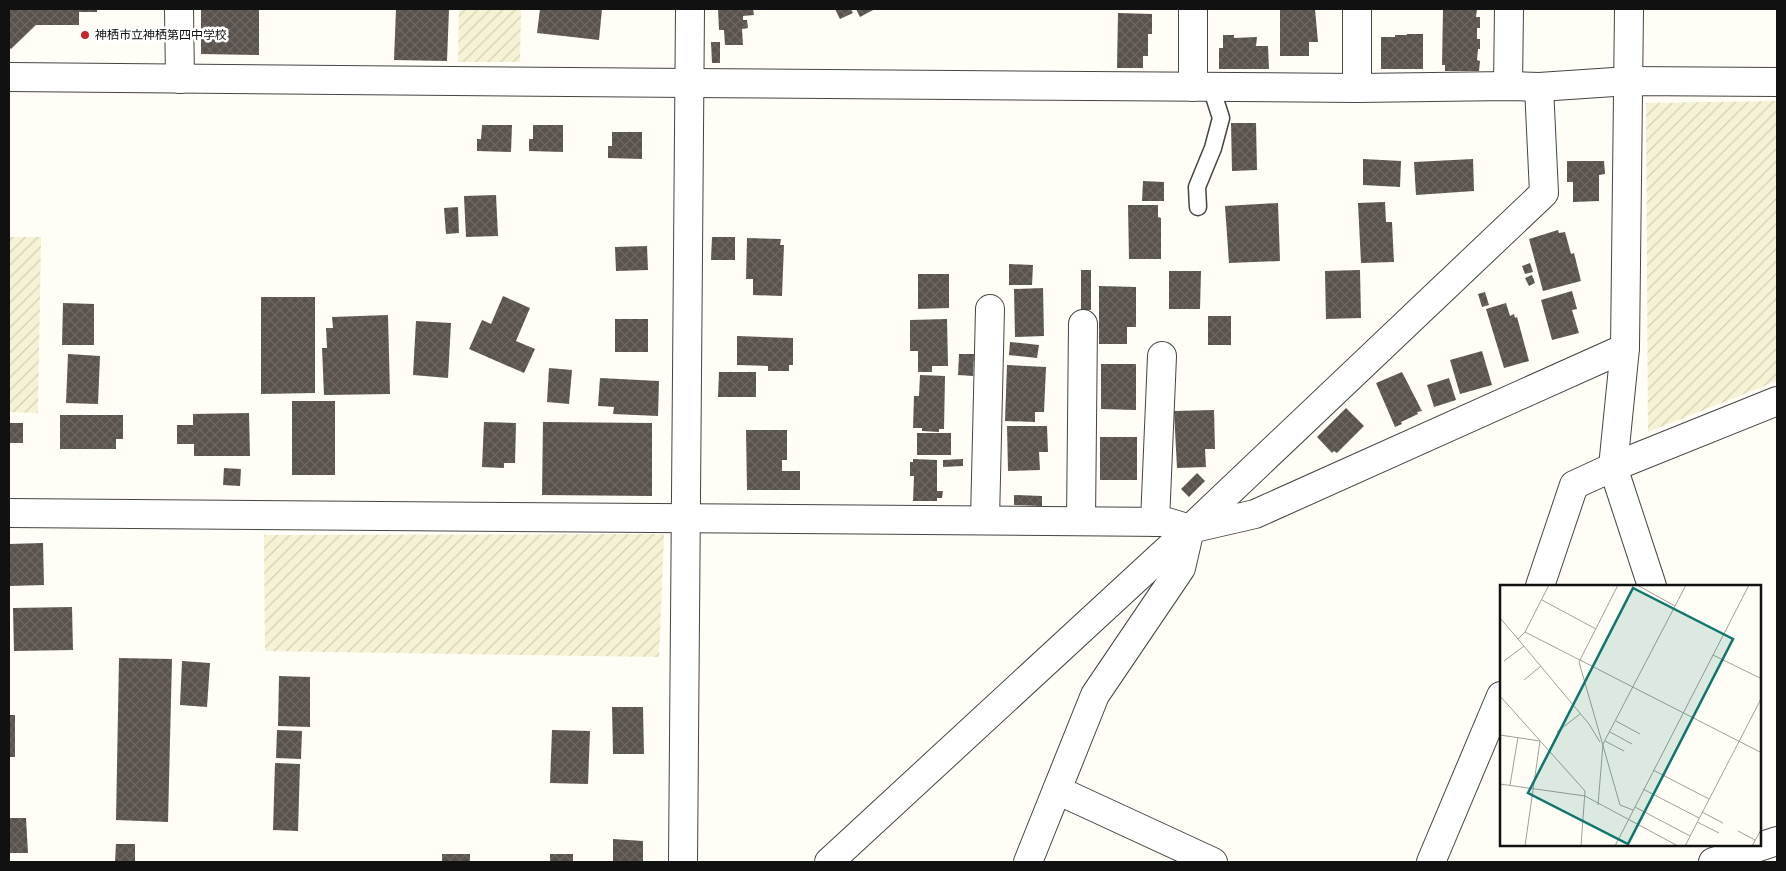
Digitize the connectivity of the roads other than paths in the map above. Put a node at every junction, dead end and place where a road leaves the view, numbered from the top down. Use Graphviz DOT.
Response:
graph roads {
  1 [pos="179,9"];
  2 [pos="690,9"];
  3 [pos="1193,9"];
  4 [pos="1357,9"];
  5 [pos="1509,9"];
  6 [pos="1629,9"];
  7 [pos="9,77"];
  8 [pos="180,78"];
  9 [pos="1629,82"];
  10 [pos="1777,82"];
  11 [pos="689,83"];
  12 [pos="1508,86"];
  13 [pos="1202,87"];
  14 [pos="1538,87"];
  15 [pos="1357,88"];
  16 [pos="1198,207"];
  17 [pos="990,308"];
  18 [pos="1083,324"];
  19 [pos="1625,348"];
  20 [pos="1162,356"];
  21 [pos="1777,401"];
  22 [pos="1613,467"];
  23 [pos="9,513"];
  24 [pos="686,518"];
  25 [pos="984,520"];
  26 [pos="1081,521"];
  27 [pos="1155,522"];
  28 [pos="1190,529"];
  29 [pos="1540,585"];
  30 [pos="1652,585"];
  31 [pos="1500,698"];
  32 [pos="1057,790"];
  33 [pos="1777,841"];
  34 [pos="1741,853"];
  35 [pos="683,862"];
  36 [pos="828,862"];
  37 [pos="1028,862"];
  38 [pos="1213,862"];
  39 [pos="1431,862"];
  40 [pos="1713,862"];
  1 -- 8 [label="street"];
  2 -- 11 [label="street"];
  3 -- 13 [label="street"];
  4 -- 15 [label="street"];
  5 -- 12 [label="street"];
  6 -- 9 [label="street"];
  7 -- 8 [label="street"];
  8 -- 11 [label="street"];
  9 -- 10 [label="street"];
  9 -- 14 [label="street"];
  9 -- 19 [label="street"];
  11 -- 13 [label="street"];
  11 -- 24 [label="street"];
  12 -- 14 [label="street"];
  12 -- 15 [label="street"];
  13 -- 15 [label="street"];
  13 -- 16 [label="lane"];
  14 -- 28 [label="street"];
  17 -- 25 [label="street"];
  18 -- 26 [label="street"];
  19 -- 22 [label="street"];
  19 -- 28 [label="street"];
  20 -- 27 [label="street"];
  21 -- 22 [label="street"];
  22 -- 29 [label="street"];
  22 -- 30 [label="street"];
  23 -- 24 [label="street"];
  24 -- 25 [label="street"];
  24 -- 35 [label="street"];
  25 -- 26 [label="street"];
  26 -- 27 [label="street"];
  27 -- 28 [label="street"];
  28 -- 32 [label="street"];
  28 -- 36 [label="street"];
  31 -- 39 [label="street"];
  32 -- 37 [label="street"];
  32 -- 38 [label="street"];
  33 -- 34 [label="street"];
  34 -- 40 [label="street"];
}
